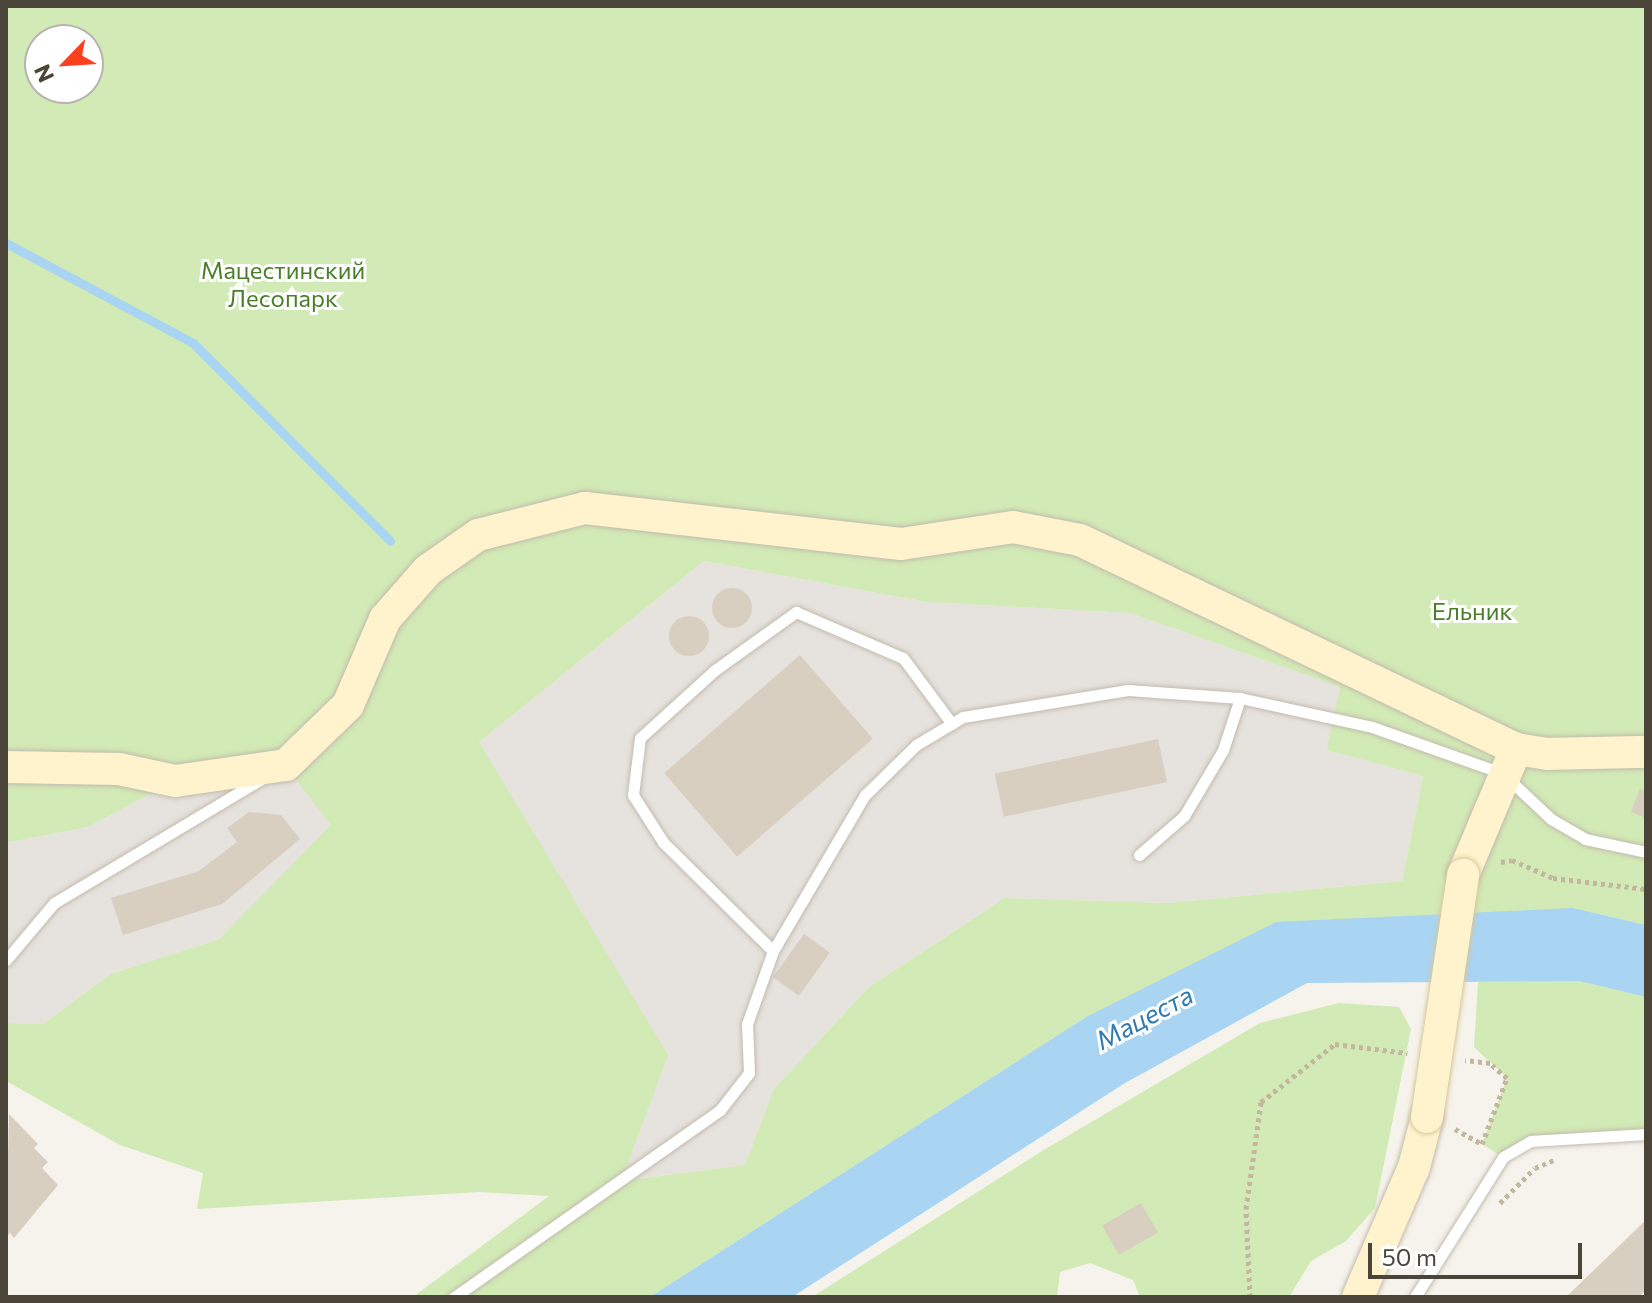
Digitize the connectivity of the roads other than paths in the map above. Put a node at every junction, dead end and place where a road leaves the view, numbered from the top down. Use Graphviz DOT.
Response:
graph roads {
  1 [pos="1240,698"];
  2 [pos="952,724"];
  3 [pos="1646,752"];
  4 [pos="1509,761"];
  5 [pos="286,765"];
  6 [pos="6,767"];
  7 [pos="1646,852"];
  8 [pos="1139,855"];
  9 [pos="773,951"];
  10 [pos="6,960"];
  11 [pos="1646,1134"];
  12 [pos="454,1297"];
  13 [pos="1358,1297"];
  14 [pos="1415,1297"];
  1 -- 2 [label="lane"];
  1 -- 4 [label="lane"];
  1 -- 8 [label="lane"];
  2 -- 9 [label="lane"];
  2 -- 9 [label="lane"];
  3 -- 4 [label="street"];
  4 -- 5 [label="street"];
  4 -- 7 [label="lane"];
  4 -- 13 [label="street, bridge"];
  5 -- 6 [label="street"];
  5 -- 10 [label="lane"];
  9 -- 12 [label="lane"];
  11 -- 14 [label="lane"];
}
